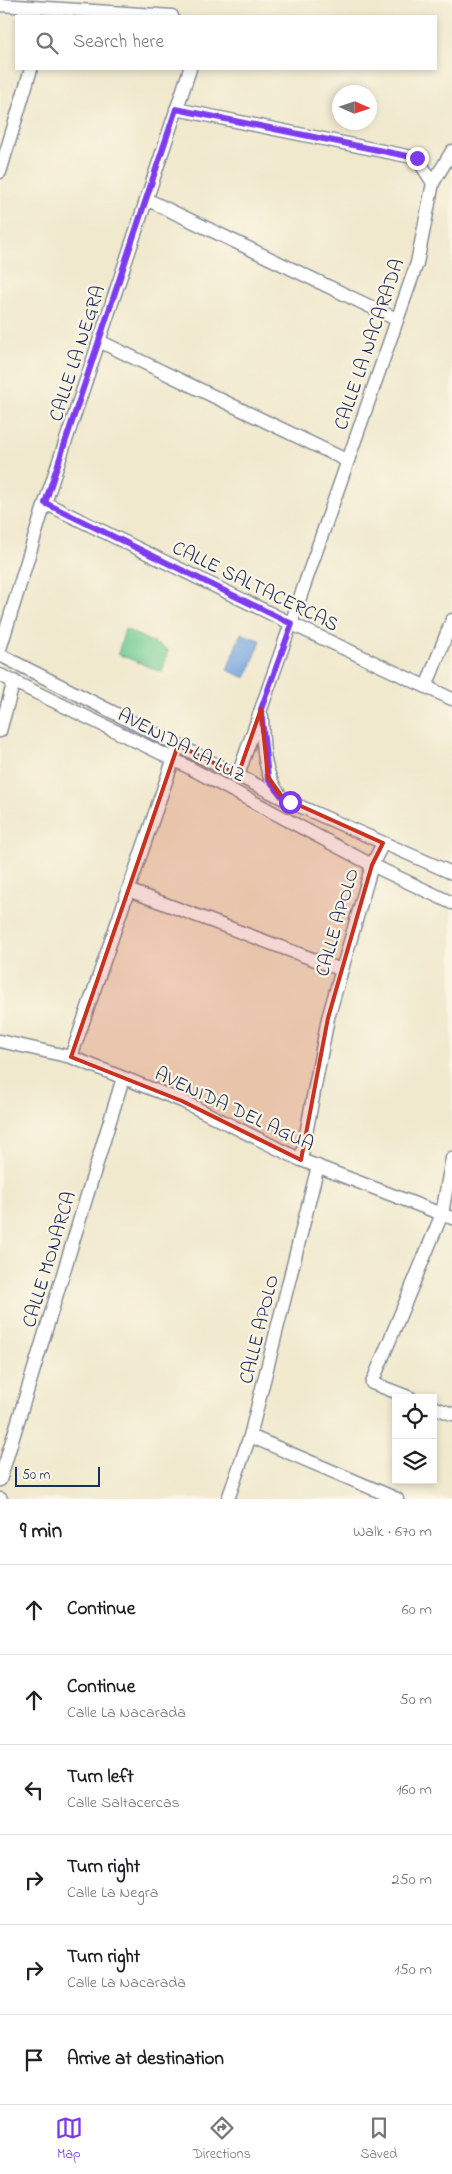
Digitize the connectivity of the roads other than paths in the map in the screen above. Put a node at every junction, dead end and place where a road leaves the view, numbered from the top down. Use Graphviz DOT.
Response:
graph roads {
  1 [pos="0,6"];
  2 [pos="48,12"];
  3 [pos="141,15"];
  4 [pos="31,70"];
  5 [pos="190,70"];
  6 [pos="176,109"];
  7 [pos="4,146"];
  8 [pos="452,151"];
  9 [pos="0,172"];
  10 [pos="433,184"];
  11 [pos="146,199"];
  12 [pos="396,319"];
  13 [pos="99,341"];
  14 [pos="348,461"];
  15 [pos="45,503"];
  16 [pos="452,620"];
  17 [pos="292,624"];
  18 [pos="0,649"];
  19 [pos="0,654"];
  20 [pos="0,675"];
  21 [pos="14,681"];
  22 [pos="426,687"];
  23 [pos="452,699"];
  24 [pos="261,709"];
  25 [pos="0,730"];
  26 [pos="178,745"];
  27 [pos="174,759"];
  28 [pos="238,775"];
  29 [pos="286,800"];
  30 [pos="300,827"];
  31 [pos="383,843"];
  32 [pos="372,865"];
  33 [pos="452,873"];
  34 [pos="128,890"];
  35 [pos="452,903"];
  36 [pos="342,970"];
  37 [pos="0,1041"];
  38 [pos="71,1057"];
  39 [pos="123,1078"];
  40 [pos="452,1158"];
  41 [pos="301,1160"];
  42 [pos="318,1166"];
  43 [pos="447,1216"];
  44 [pos="401,1394"];
  45 [pos="437,1408"];
  46 [pos="452,1414"];
  47 [pos="250,1436"];
  48 [pos="0,1480"];
  49 [pos="228,1499"];
  50 [pos="398,1499"];
  1 -- 2 [label="street"];
  2 -- 3 [label="street"];
  4 -- 7 [label="street"];
  5 -- 6 [label="street, CALLE LA NEGRA"];
  6 -- 10 [label="street"];
  6 -- 11 [label="street, CALLE LA NEGRA"];
  7 -- 9 [label="street"];
  8 -- 10 [label="street, CALLE LA NACARADA"];
  10 -- 12 [label="street, CALLE LA NACARADA"];
  11 -- 12 [label="street"];
  11 -- 13 [label="street, CALLE LA NEGRA"];
  12 -- 14 [label="street, CALLE LA NACARADA"];
  13 -- 14 [label="street"];
  13 -- 15 [label="street, CALLE LA NEGRA"];
  14 -- 17 [label="street, CALLE LA NACARADA"];
  15 -- 17 [label="street, CALLE SALTACERCAS"];
  15 -- 18 [label="street, CALLE LA NEGRA"];
  16 -- 22 [label="street"];
  17 -- 22 [label="street, CALLE SALTACERCAS"];
  17 -- 24 [label="street, CALLE LA NACARADA"];
  19 -- 26 [label="street, AVENIDA LA LUZ"];
  20 -- 21 [label="street, AVENIDA LA LUZ"];
  21 -- 25 [label="street"];
  21 -- 27 [label="street, AVENIDA LA LUZ"];
  22 -- 23 [label="street, CALLE SALTACERCAS"];
  24 -- 28 [label="street, CALLE LA NACARADA"];
  24 -- 29 [label="street"];
  26 -- 27 [label="street"];
  26 -- 28 [label="street, AVENIDA LA LUZ"];
  27 -- 30 [label="street, AVENIDA LA LUZ"];
  27 -- 34 [label="street"];
  28 -- 29 [label="street, AVENIDA LA LUZ"];
  29 -- 30 [label="street"];
  29 -- 31 [label="street, AVENIDA LA LUZ"];
  30 -- 32 [label="street, AVENIDA LA LUZ"];
  31 -- 32 [label="street, CALLE APOLO"];
  31 -- 33 [label="street, AVENIDA LA LUZ"];
  32 -- 35 [label="street, AVENIDA LA LUZ"];
  32 -- 36 [label="street, CALLE APOLO"];
  34 -- 36 [label="street"];
  34 -- 38 [label="street"];
  36 -- 41 [label="street, CALLE APOLO"];
  37 -- 38 [label="street, AVENIDA DEL AGUA"];
  38 -- 39 [label="street, AVENIDA DEL AGUA"];
  39 -- 41 [label="street, AVENIDA DEL AGUA"];
  39 -- 48 [label="street, CALLE MONARCA"];
  40 -- 43 [label="street"];
  41 -- 42 [label="street, AVENIDA DEL AGUA"];
  42 -- 43 [label="street, AVENIDA DEL AGUA"];
  42 -- 47 [label="street, CALLE APOLO"];
  43 -- 44 [label="street"];
  45 -- 46 [label="street"];
  47 -- 49 [label="street, CALLE APOLO"];
  47 -- 50 [label="street"];
}
